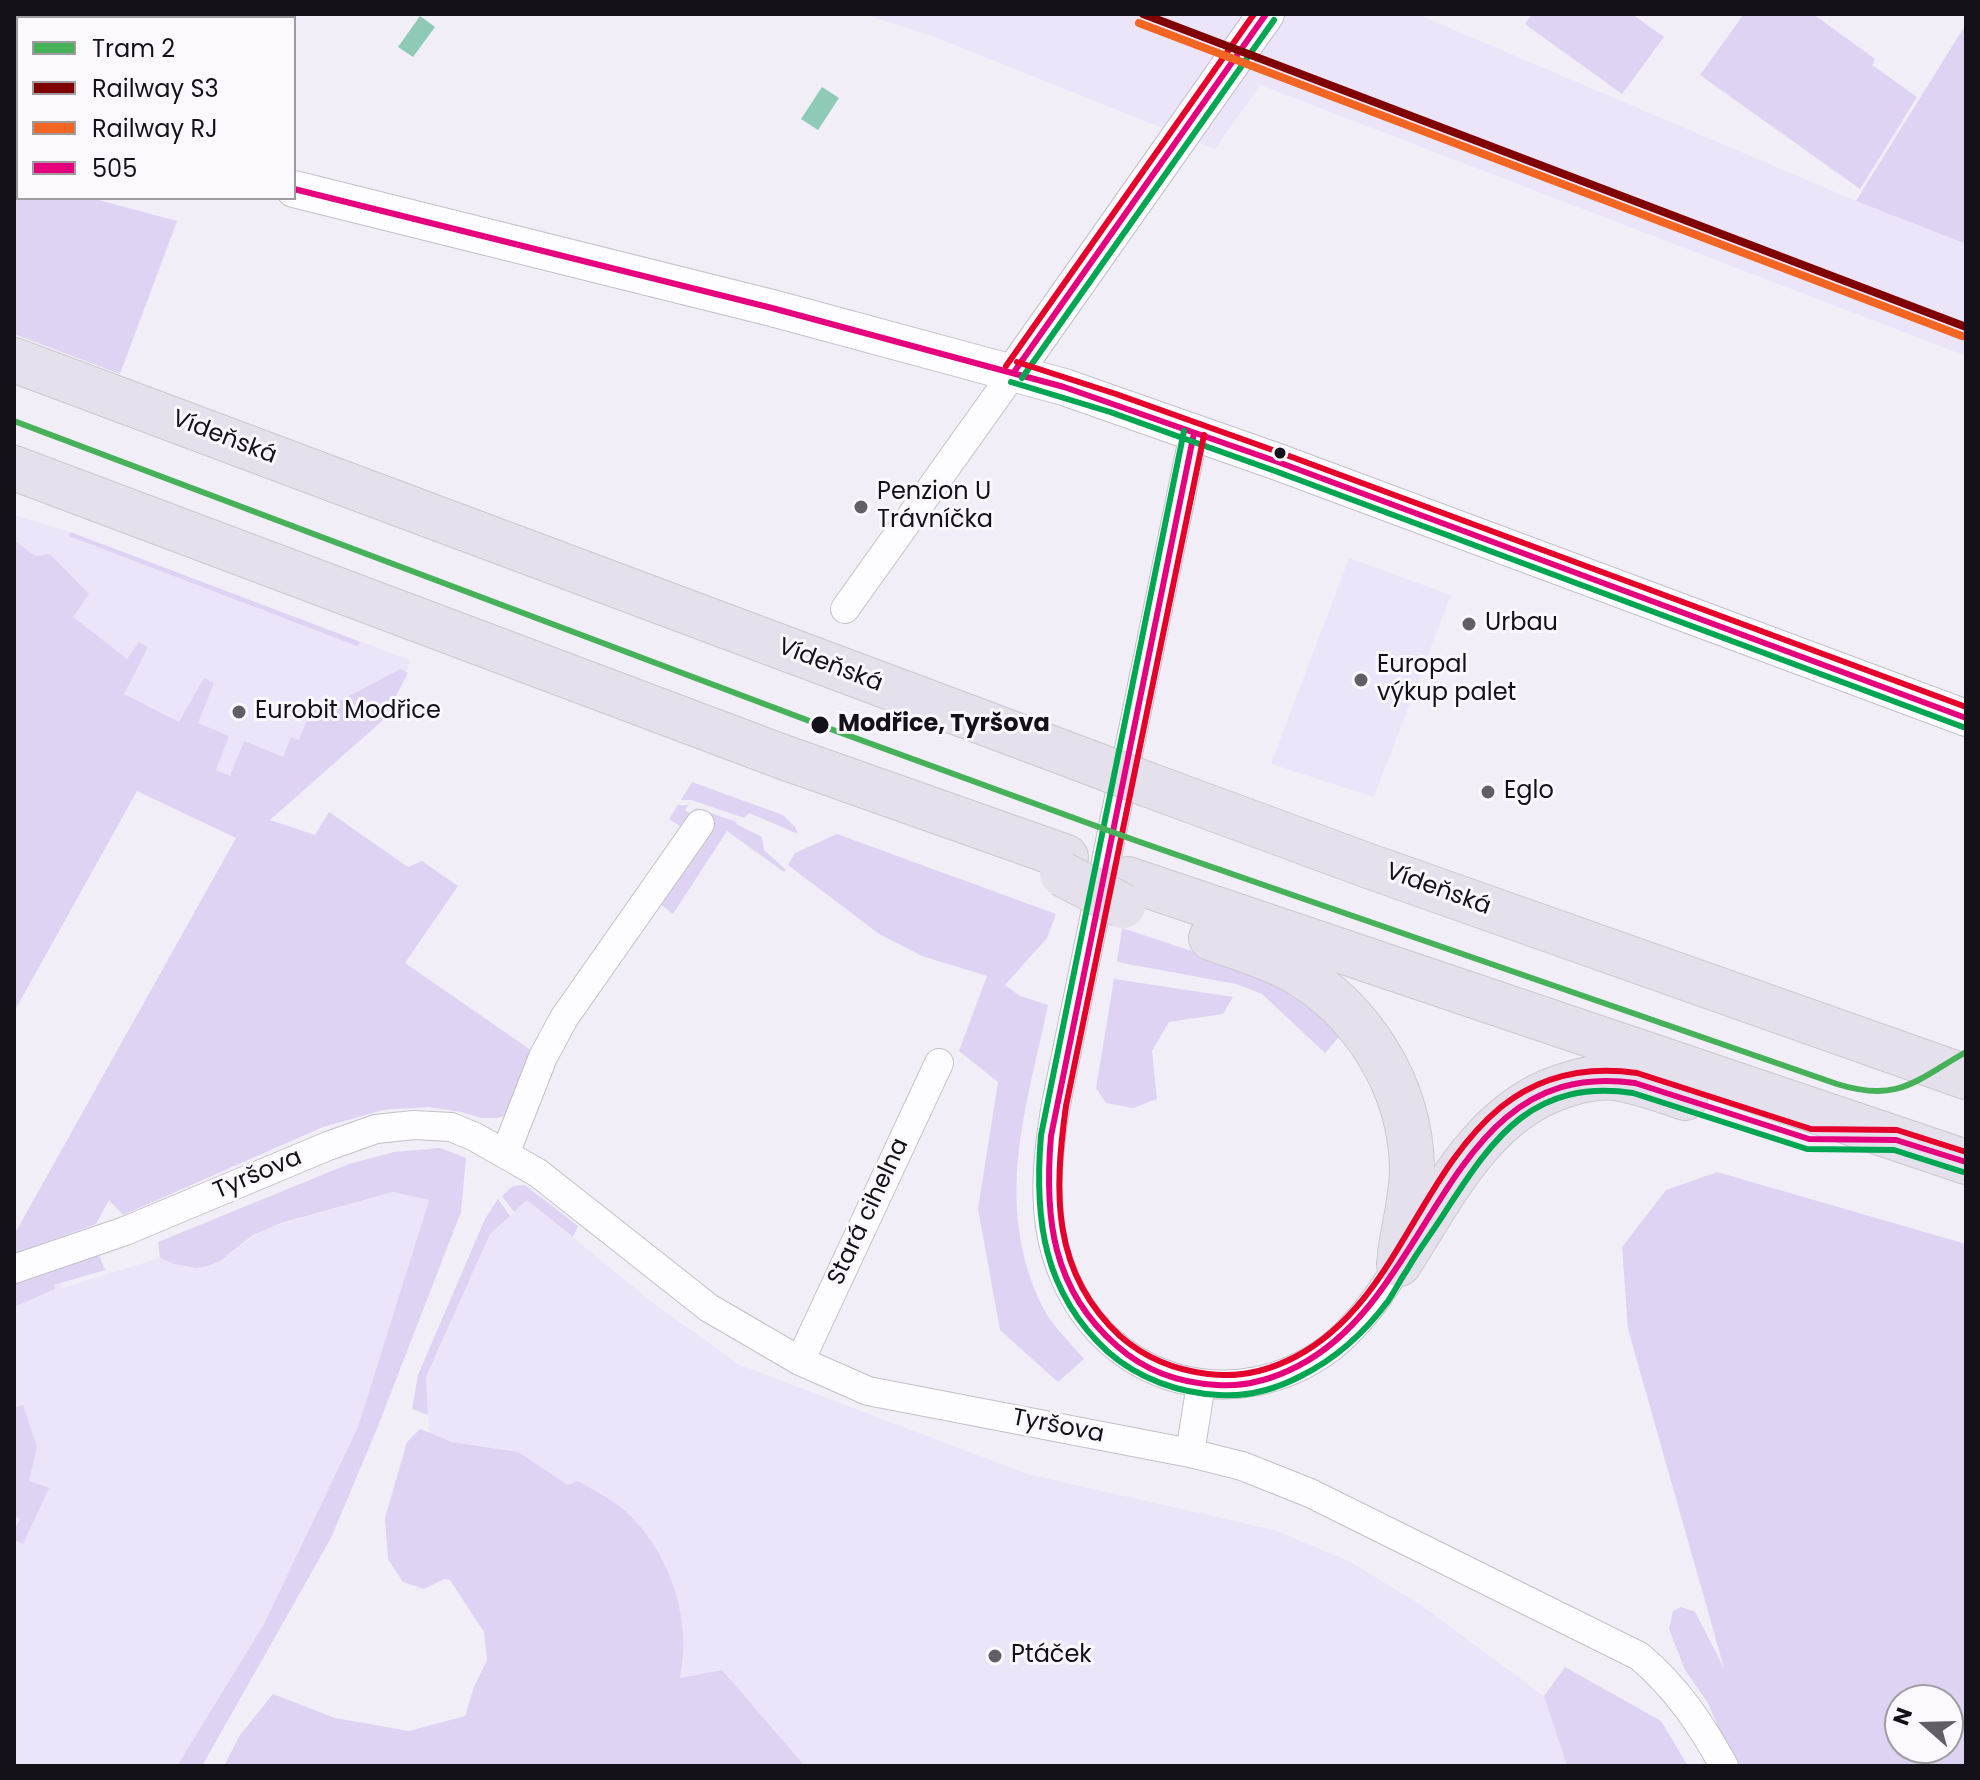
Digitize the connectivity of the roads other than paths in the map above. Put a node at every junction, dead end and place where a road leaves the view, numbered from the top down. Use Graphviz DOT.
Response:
graph roads {
  1 [pos="1266,14"];
  2 [pos="296,190"];
  3 [pos="14,360"];
  4 [pos="1014,372"];
  5 [pos="1194,433"];
  6 [pos="14,468"];
  7 [pos="845,609"];
  8 [pos="1966,718"];
  9 [pos="700,824"];
  10 [pos="1125,893"];
  11 [pos="939,1063"];
  12 [pos="1966,1077"];
  13 [pos="1896,1140"];
  14 [pos="505,1154"];
  15 [pos="1966,1162"];
  16 [pos="1399,1264"];
  17 [pos="14,1269"];
  18 [pos="800,1361"];
  19 [pos="1201,1384"];
  20 [pos="1190,1453"];
  21 [pos="1724,1766"];
  1 -- 4 [label="street"];
  2 -- 4 [label="street"];
  3 -- 12 [label="highway, Vídeňská, bridge"];
  4 -- 5 [label="street"];
  4 -- 7 [label="street"];
  5 -- 8 [label="street"];
  5 -- 19 [label="street"];
  6 -- 10 [label="highway"];
  9 -- 14 [label="street"];
  10 -- 13 [label="highway"];
  10 -- 16 [label="highway"];
  11 -- 18 [label="street, Stará cihelna"];
  13 -- 15 [label="highway"];
  13 -- 16 [label="highway"];
  14 -- 17 [label="street, Tyršova"];
  14 -- 18 [label="street, Tyršova"];
  16 -- 19 [label="street"];
  18 -- 20 [label="street, Tyršova"];
  19 -- 20 [label="street"];
  20 -- 21 [label="street, Tyršova"];
}
